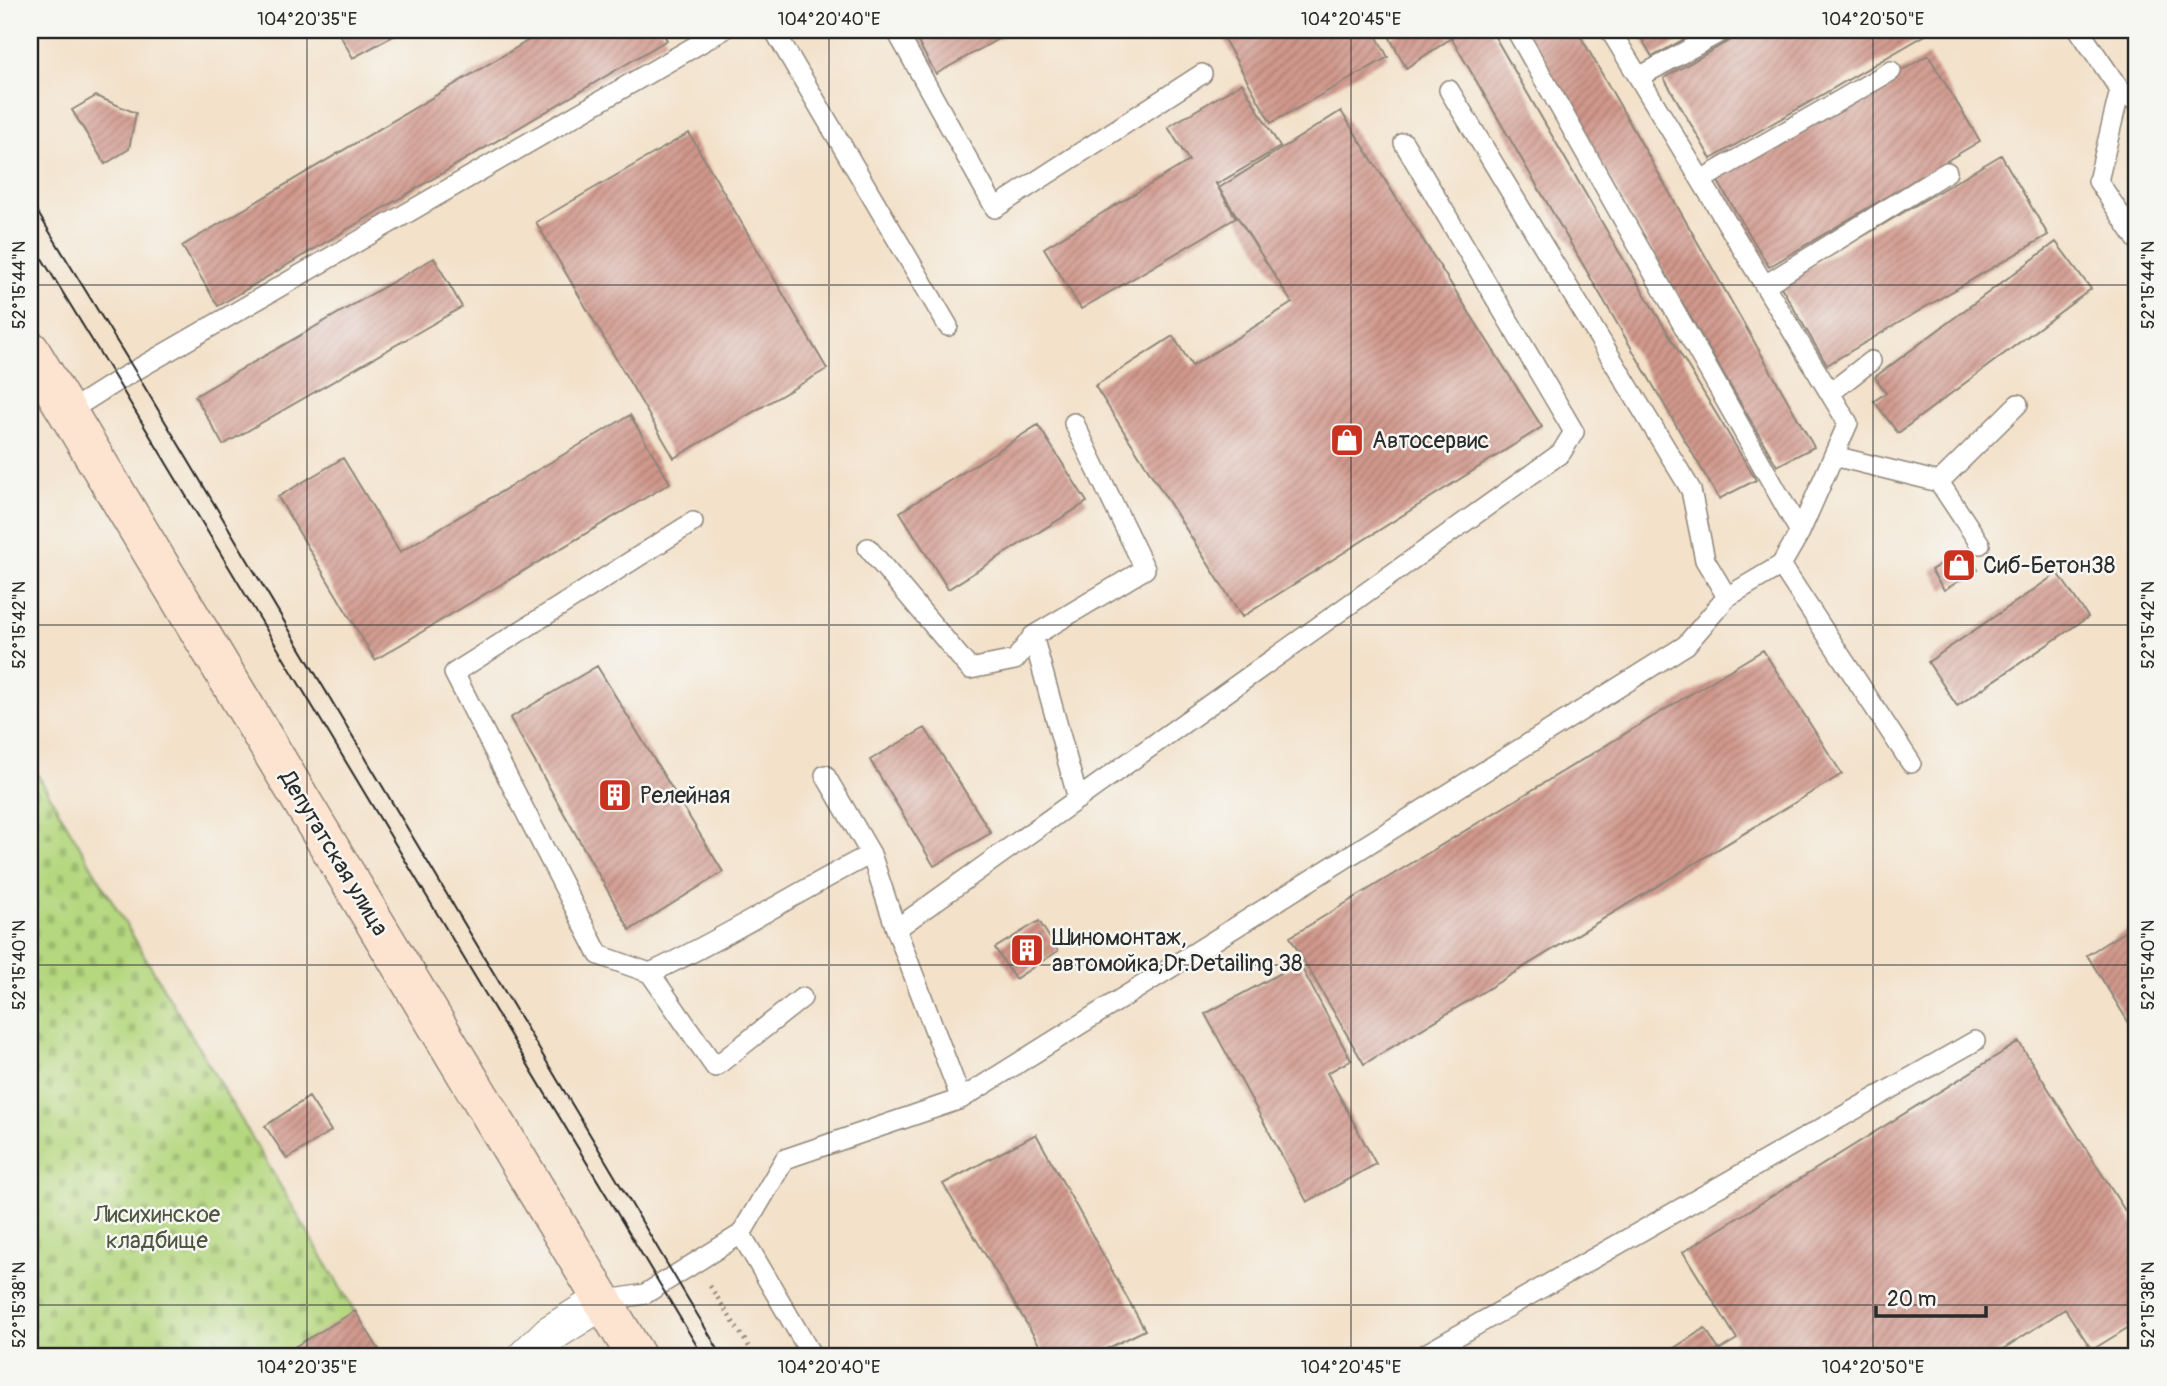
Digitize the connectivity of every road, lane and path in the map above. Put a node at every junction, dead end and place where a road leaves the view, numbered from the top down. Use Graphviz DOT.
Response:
graph roads {
  1 [pos="723,30"];
  2 [pos="774,30"];
  3 [pos="896,30"];
  4 [pos="1516,30"];
  5 [pos="1610,30"];
  6 [pos="1724,30"];
  7 [pos="2079,30"];
  8 [pos="1891,71"];
  9 [pos="1202,74"];
  10 [pos="1639,77"];
  11 [pos="1449,90"];
  12 [pos="2120,90"];
  13 [pos="2137,102"];
  14 [pos="1404,143"];
  15 [pos="1947,172"];
  16 [pos="1701,180"];
  17 [pos="2137,240"];
  18 [pos="1765,285"];
  19 [pos="948,326"];
  20 [pos="30,350"];
  21 [pos="1871,361"];
  22 [pos="1830,393"];
  23 [pos="2018,404"];
  24 [pos="68,412"];
  25 [pos="1074,423"];
  26 [pos="1834,456"];
  27 [pos="1939,482"];
  28 [pos="693,522"];
  29 [pos="1800,532"];
  30 [pos="1980,544"];
  31 [pos="868,548"];
  32 [pos="1781,565"];
  33 [pos="1727,597"];
  34 [pos="1033,636"];
  35 [pos="1911,762"];
  36 [pos="825,775"];
  37 [pos="1078,799"];
  38 [pos="871,854"];
  39 [pos="896,929"];
  40 [pos="650,972"];
  41 [pos="802,998"];
  42 [pos="1975,1041"];
  43 [pos="961,1099"];
  44 [pos="741,1234"];
  45 [pos="695,1263"];
  46 [pos="602,1301"];
  47 [pos="527,1356"];
  48 [pos="636,1356"];
  49 [pos="755,1356"];
  50 [pos="812,1356"];
  51 [pos="1422,1356"];
  1 -- 24 [label="lane"];
  2 -- 19 [label="lane"];
  3 -- 9 [label="lane"];
  4 -- 29 [label="lane"];
  5 -- 10 [label="lane"];
  6 -- 10 [label="lane"];
  7 -- 12 [label="lane"];
  8 -- 16 [label="lane"];
  10 -- 16 [label="lane"];
  11 -- 33 [label="lane"];
  12 -- 13 [label="lane"];
  12 -- 17 [label="lane"];
  14 -- 37 [label="lane"];
  15 -- 18 [label="lane"];
  16 -- 18 [label="lane"];
  18 -- 22 [label="lane"];
  20 -- 24 [label="main road, Депутатская улица"];
  21 -- 22 [label="lane"];
  22 -- 26 [label="lane"];
  23 -- 27 [label="lane"];
  24 -- 46 [label="main road, Депутатская улица"];
  25 -- 34 [label="lane"];
  26 -- 27 [label="lane"];
  26 -- 29 [label="lane"];
  27 -- 30 [label="lane"];
  28 -- 40 [label="lane"];
  29 -- 32 [label="lane"];
  31 -- 34 [label="lane"];
  32 -- 33 [label="lane"];
  32 -- 35 [label="lane"];
  33 -- 43 [label="lane"];
  34 -- 37 [label="lane"];
  36 -- 38 [label="lane"];
  37 -- 39 [label="lane"];
  38 -- 39 [label="lane"];
  38 -- 40 [label="lane"];
  39 -- 43 [label="lane"];
  40 -- 41 [label="lane"];
  42 -- 51 [label="lane"];
  43 -- 44 [label="lane"];
  44 -- 45 [label="lane"];
  44 -- 50 [label="lane"];
  45 -- 46 [label="lane"];
  45 -- 49 [label="path"];
  46 -- 47 [label="street"];
  46 -- 48 [label="main road, Депутатская улица"];
}
